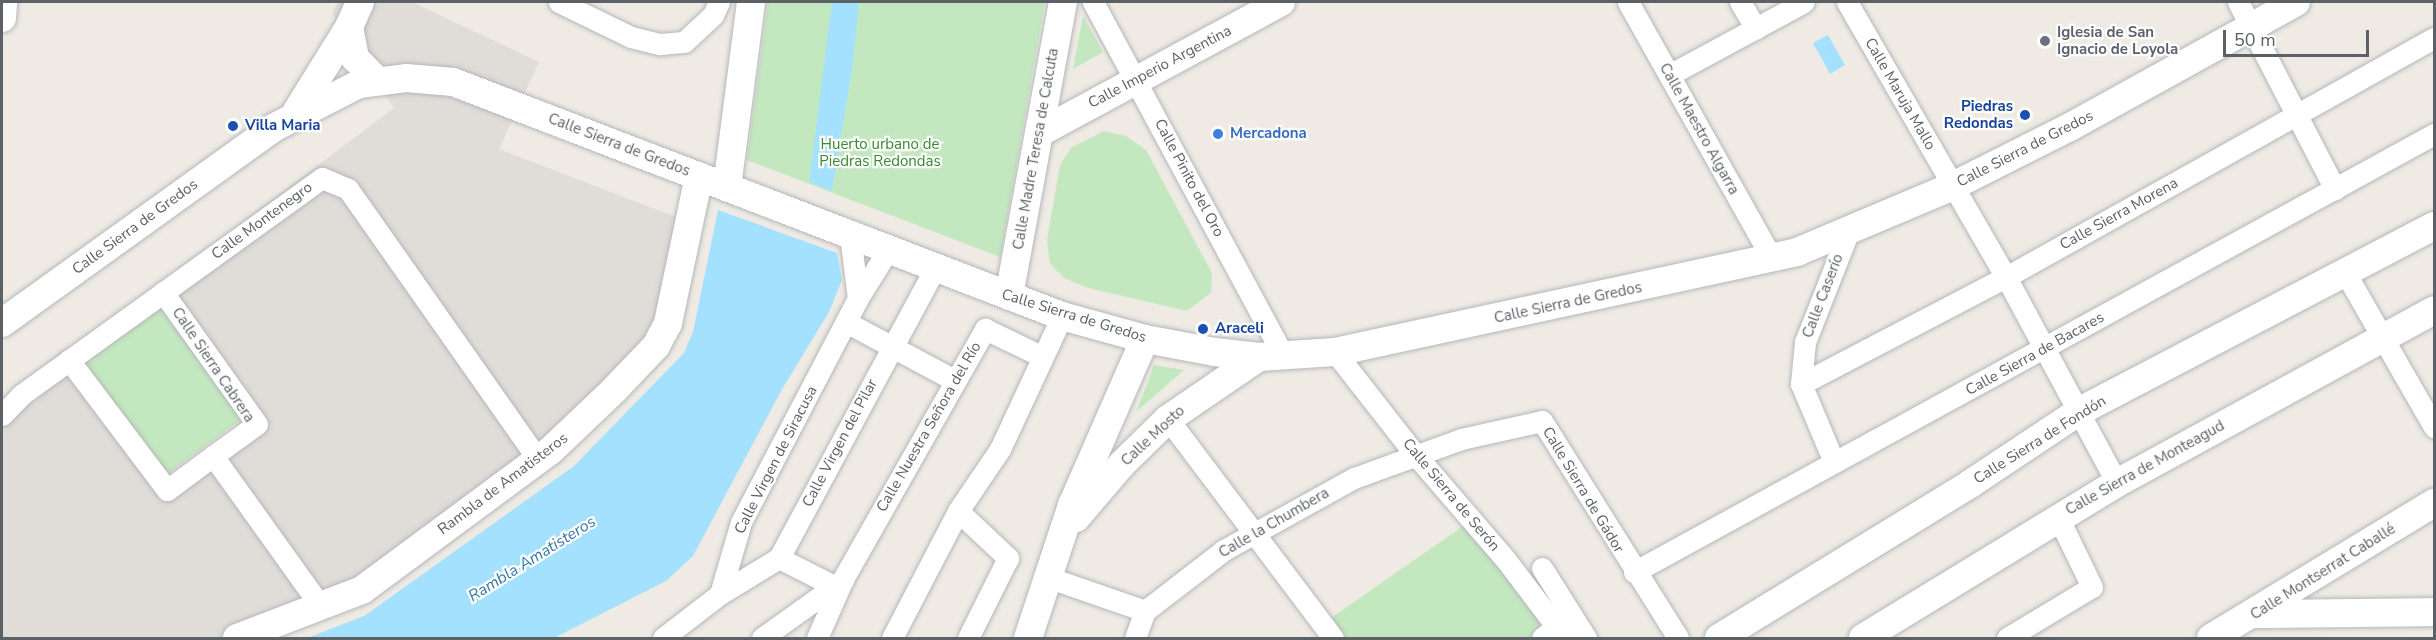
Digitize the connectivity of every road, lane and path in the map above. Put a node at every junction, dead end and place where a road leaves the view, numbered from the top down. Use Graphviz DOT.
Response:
graph roads {
  1 [pos="3,2"];
  2 [pos="559,2"];
  3 [pos="719,2"];
  4 [pos="751,2"];
  5 [pos="1063,2"];
  6 [pos="1093,2"];
  7 [pos="1281,2"];
  8 [pos="1628,2"];
  9 [pos="1740,2"];
  10 [pos="1804,2"];
  11 [pos="1847,2"];
  12 [pos="2296,2"];
  13 [pos="354,14"];
  14 [pos="2245,14"];
  15 [pos="2,18"];
  16 [pos="1756,29"];
  17 [pos="2434,38"];
  18 [pos="356,58"];
  19 [pos="1669,75"];
  20 [pos="1136,79"];
  21 [pos="377,81"];
  22 [pos="340,92"];
  23 [pos="295,114"];
  24 [pos="2295,116"];
  25 [pos="1039,132"];
  26 [pos="2434,134"];
  27 [pos="699,176"];
  28 [pos="1953,186"];
  29 [pos="727,187"];
  30 [pos="2335,189"];
  31 [pos="2434,226"];
  32 [pos="1848,233"];
  33 [pos="850,235"];
  34 [pos="888,250"];
  35 [pos="1771,257"];
  36 [pos="935,268"];
  37 [pos="2346,274"];
  38 [pos="2006,277"];
  39 [pos="163,292"];
  40 [pos="1009,296"];
  41 [pos="858,298"];
  42 [pos="2434,310"];
  43 [pos="1062,316"];
  44 [pos="846,322"];
  45 [pos="2,323"];
  46 [pos="2384,337"];
  47 [pos="1145,339"];
  48 [pos="892,347"];
  49 [pos="2046,349"];
  50 [pos="1335,352"];
  51 [pos="1041,356"];
  52 [pos="1272,356"];
  53 [pos="69,360"];
  54 [pos="954,380"];
  55 [pos="1801,384"];
  56 [pos="2429,402"];
  57 [pos="2080,411"];
  58 [pos="2,415"];
  59 [pos="1168,419"];
  60 [pos="2434,427"];
  61 [pos="1414,453"];
  62 [pos="213,456"];
  63 [pos="538,460"];
  64 [pos="1834,462"];
  65 [pos="2117,483"];
  66 [pos="2434,503"];
  67 [pos="958,511"];
  68 [pos="2058,517"];
  69 [pos="1063,533"];
  70 [pos="1251,534"];
  71 [pos="779,558"];
  72 [pos="1542,568"];
  73 [pos="1634,572"];
  74 [pos="1047,577"];
  75 [pos="839,583"];
  76 [pos="720,594"];
  77 [pos="321,607"];
  78 [pos="1145,611"];
  79 [pos="2434,612"];
  80 [pos="2256,614"];
  81 [pos="1555,634"];
  82 [pos="664,638"];
  83 [pos="237,639"];
  84 [pos="762,639"];
  85 [pos="817,639"];
  86 [pos="892,639"];
  87 [pos="968,639"];
  88 [pos="1028,639"];
  89 [pos="1135,639"];
  90 [pos="1332,639"];
  91 [pos="1586,639"];
  92 [pos="1678,639"];
  93 [pos="1719,639"];
  94 [pos="1863,639"];
  95 [pos="2007,639"];
  96 [pos="2211,639"];
  1 -- 15 [label="street"];
  2 -- 3 [label="street"];
  4 -- 29 [label="street"];
  5 -- 25 [label="street, Calle Madre Teresa de Calcuta"];
  6 -- 20 [label="street, Calle Pinito del Oro"];
  7 -- 20 [label="street, Calle Imperio Argentina"];
  8 -- 19 [label="street, Calle Maestro Algarra"];
  9 -- 16 [label="street"];
  10 -- 16 [label="street"];
  11 -- 28 [label="street, Calle Maruja Mallo"];
  12 -- 14 [label="street, Calle Sierra de Gredos"];
  13 -- 18 [label="street"];
  13 -- 23 [label="street"];
  14 -- 24 [label="street"];
  14 -- 28 [label="street, Calle Sierra de Gredos"];
  16 -- 19 [label="street"];
  17 -- 24 [label="street, Calle Sierra Morena"];
  18 -- 21 [label="street"];
  18 -- 22 [label="street"];
  19 -- 35 [label="street, Calle Maestro Algarra"];
  20 -- 25 [label="street, Calle Imperio Argentina"];
  20 -- 52 [label="street, Calle Pinito del Oro"];
  21 -- 22 [label="street, Calle Sierra de Gredos"];
  21 -- 27 [label="street, Calle Sierra de Gredos"];
  22 -- 23 [label="street, Calle Sierra de Gredos"];
  23 -- 45 [label="street, Calle Sierra de Gredos"];
  24 -- 30 [label="street"];
  24 -- 38 [label="street, Calle Sierra Morena"];
  25 -- 40 [label="street, Calle Madre Teresa de Calcuta"];
  26 -- 30 [label="street, Calle Sierra de Bacares"];
  27 -- 29 [label="street, Calle Sierra de Gredos"];
  27 -- 63 [label="street, Rambla de Amatisteros"];
  28 -- 32 [label="street, Calle Sierra de Gredos"];
  28 -- 38 [label="street, Calle Maruja Mallo"];
  29 -- 33 [label="street, Calle Sierra de Gredos"];
  30 -- 49 [label="street, Calle Sierra de Bacares"];
  31 -- 37 [label="street, Calle Sierra de Fondón"];
  32 -- 35 [label="street, Calle Sierra de Gredos"];
  32 -- 55 [label="street, Calle Caserío"];
  33 -- 34 [label="street, Calle Sierra de Gredos"];
  33 -- 41 [label="street"];
  34 -- 36 [label="street, Calle Sierra de Gredos"];
  34 -- 41 [label="street, Calle Virgen de Siracusa"];
  35 -- 50 [label="street, Calle Sierra de Gredos"];
  36 -- 40 [label="street, Calle Sierra de Gredos"];
  36 -- 48 [label="street, Calle Virgen del Pilar"];
  37 -- 46 [label="street"];
  37 -- 57 [label="street, Calle Sierra de Fondón"];
  38 -- 49 [label="street, Calle Maruja Mallo"];
  38 -- 55 [label="street, Calle Sierra Morena"];
  39 -- 53 [label="street, Calle Montenegro"];
  39 -- 62 [label="street, Calle Sierra Cabrera"];
  39 -- 63 [label="street, Calle Montenegro"];
  40 -- 43 [label="street, Calle Sierra de Gredos"];
  41 -- 44 [label="street, Calle Virgen de Siracusa"];
  42 -- 46 [label="street, Calle Sierra de Monteagud"];
  43 -- 47 [label="street, Calle Sierra de Gredos"];
  43 -- 51 [label="street"];
  44 -- 48 [label="street"];
  44 -- 76 [label="street, Calle Virgen de Siracusa"];
  46 -- 56 [label="street"];
  46 -- 65 [label="street, Calle Sierra de Monteagud"];
  47 -- 52 [label="street, Calle Sierra de Gredos"];
  47 -- 69 [label="street, Calle Mosto"];
  48 -- 54 [label="street"];
  48 -- 71 [label="street, Calle Virgen del Pilar"];
  49 -- 57 [label="street, Calle Maruja Mallo"];
  49 -- 64 [label="street, Calle Sierra de Bacares"];
  50 -- 52 [label="street, Calle Sierra de Gredos"];
  50 -- 61 [label="street, Calle Sierra de Serón"];
  51 -- 54 [label="street, Calle Nuestra Señora del Río"];
  51 -- 67 [label="street"];
  52 -- 59 [label="street, Calle Mosto"];
  53 -- 58 [label="street, Calle Montenegro"];
  53 -- 62 [label="street, Calle Sierra Cabrera"];
  54 -- 75 [label="street, Calle Nuestra Señora del Río"];
  55 -- 64 [label="street, Calle Caserío"];
  56 -- 60 [label="street"];
  57 -- 65 [label="street, Calle Maruja Mallo"];
  57 -- 93 [label="street, Calle Sierra de Fondón"];
  59 -- 69 [label="street, Calle Mosto"];
  59 -- 70 [label="street"];
  61 -- 70 [label="street, Calle la Chumbera"];
  61 -- 73 [label="street, Calle Sierra de Gádor"];
  61 -- 81 [label="street, Calle Sierra de Serón"];
  62 -- 77 [label="street"];
  63 -- 77 [label="street, Rambla de Amatisteros"];
  64 -- 73 [label="street, Calle Sierra de Bacares"];
  65 -- 68 [label="street, Calle Sierra de Monteagud"];
  66 -- 80 [label="street, Calle Montserrat Caballé"];
  67 -- 86 [label="street"];
  67 -- 87 [label="street"];
  68 -- 94 [label="street, Calle Sierra de Monteagud"];
  68 -- 95 [label="street"];
  69 -- 74 [label="street, Calle Mosto"];
  70 -- 78 [label="street, Calle la Chumbera"];
  70 -- 90 [label="street"];
  71 -- 75 [label="street"];
  71 -- 76 [label="street"];
  72 -- 91 [label="street"];
  73 -- 92 [label="street, Calle Sierra de Gádor"];
  74 -- 78 [label="street"];
  74 -- 88 [label="street, Calle Mosto"];
  75 -- 84 [label="street"];
  75 -- 85 [label="street, Calle Nuestra Señora del Río"];
  76 -- 82 [label="street"];
  77 -- 83 [label="street, Rambla de Amatisteros"];
  78 -- 89 [label="street"];
  79 -- 80 [label="street"];
  80 -- 96 [label="street, Calle Montserrat Caballé"];
}
